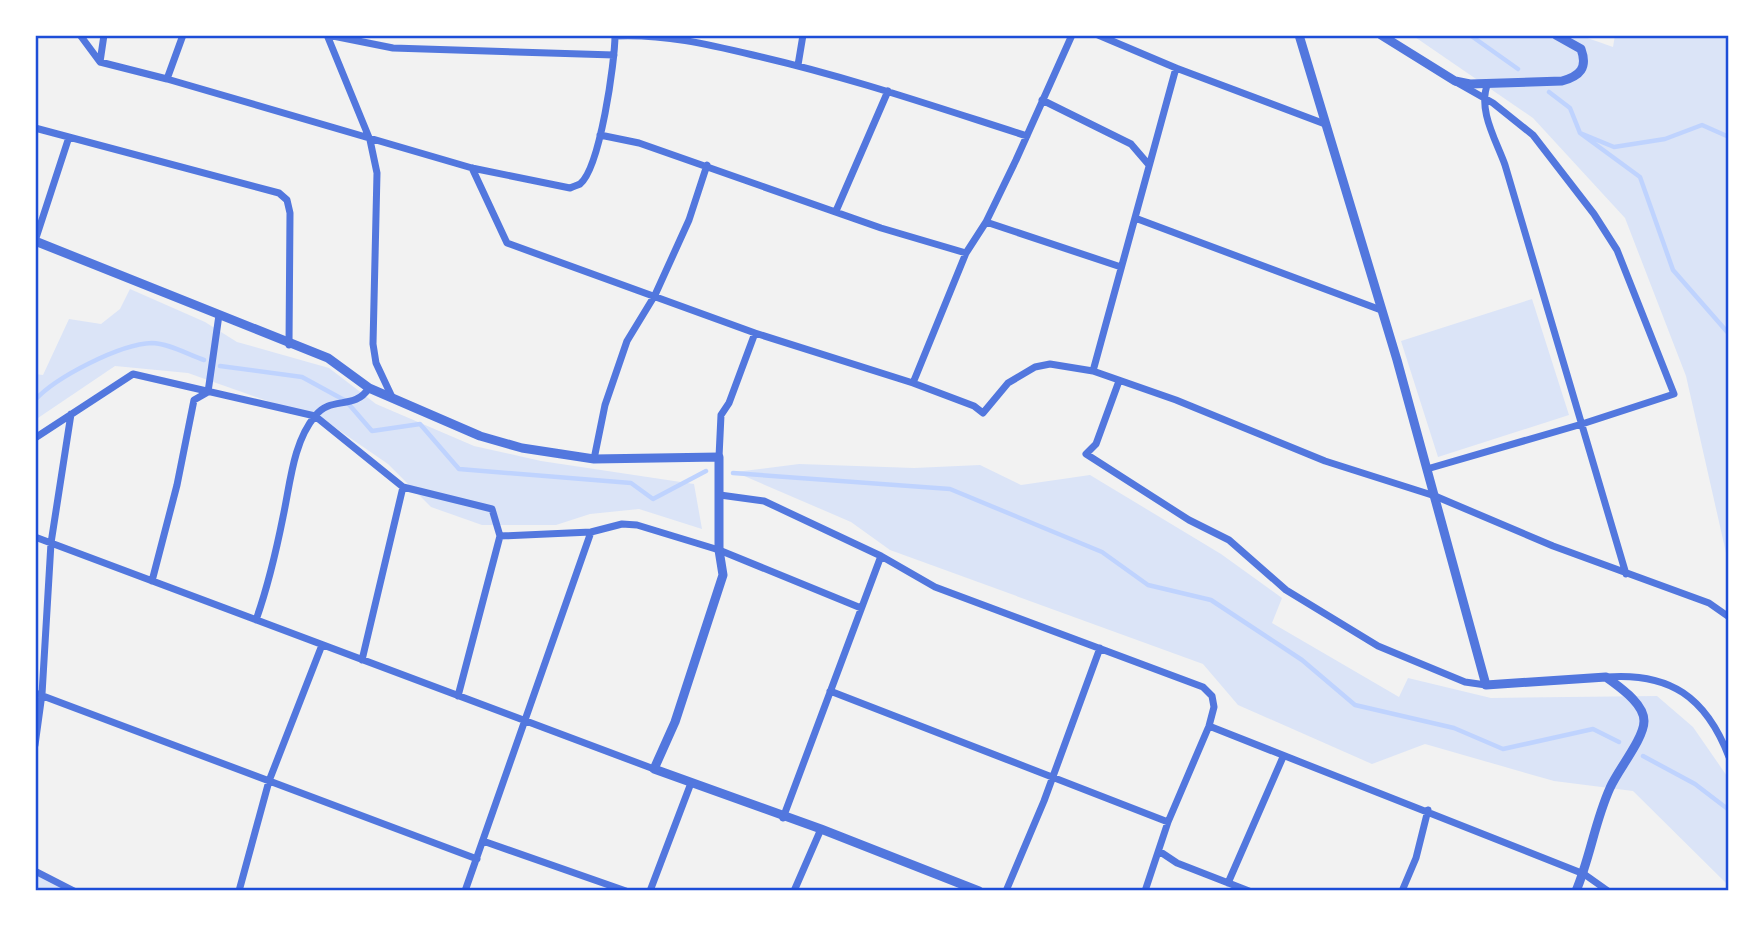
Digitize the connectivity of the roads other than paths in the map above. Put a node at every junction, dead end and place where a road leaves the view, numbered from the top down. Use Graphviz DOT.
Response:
graph roads {
  1 [pos="80,35"];
  2 [pos="104,35"];
  3 [pos="183,35"];
  4 [pos="327,35"];
  5 [pos="803,35"];
  6 [pos="1072,35"];
  7 [pos="1098,35"];
  8 [pos="1299,35"];
  9 [pos="1381,35"];
  10 [pos="1556,35"];
  11 [pos="615,36"];
  12 [pos="614,55"];
  13 [pos="100,62"];
  14 [pos="798,65"];
  15 [pos="1176,68"];
  16 [pos="167,79"];
  17 [pos="1455,81"];
  18 [pos="1488,83"];
  19 [pos="888,91"];
  20 [pos="1482,97"];
  21 [pos="1042,100"];
  22 [pos="1325,124"];
  23 [pos="35,128"];
  24 [pos="600,135"];
  25 [pos="1027,136"];
  26 [pos="69,137"];
  27 [pos="370,140"];
  28 [pos="707,165"];
  29 [pos="1149,165"];
  30 [pos="472,168"];
  31 [pos="836,211"];
  32 [pos="1135,218"];
  33 [pos="986,222"];
  34 [pos="35,241"];
  35 [pos="966,253"];
  36 [pos="1121,267"];
  37 [pos="655,295"];
  38 [pos="1381,310"];
  39 [pos="219,315"];
  40 [pos="755,332"];
  41 [pos="289,345"];
  42 [pos="1093,371"];
  43 [pos="1119,381"];
  44 [pos="914,383"];
  45 [pos="369,388"];
  46 [pos="208,392"];
  47 [pos="392,398"];
  48 [pos="71,414"];
  49 [pos="315,416"];
  50 [pos="1582,424"];
  51 [pos="35,438"];
  52 [pos="719,457"];
  53 [pos="594,458"];
  54 [pos="1427,469"];
  55 [pos="403,487"];
  56 [pos="720,495"];
  57 [pos="1435,496"];
  58 [pos="591,532"];
  59 [pos="500,536"];
  60 [pos="35,537"];
  61 [pos="51,543"];
  62 [pos="719,550"];
  63 [pos="881,556"];
  64 [pos="1626,574"];
  65 [pos="152,582"];
  66 [pos="861,608"];
  67 [pos="1729,617"];
  68 [pos="256,620"];
  69 [pos="322,645"];
  70 [pos="1100,648"];
  71 [pos="362,660"];
  72 [pos="1606,677"];
  73 [pos="1486,685"];
  74 [pos="830,691"];
  75 [pos="39,693"];
  76 [pos="458,696"];
  77 [pos="526,722"];
  78 [pos="1209,726"];
  79 [pos="35,746"];
  80 [pos="1283,757"];
  81 [pos="1729,757"];
  82 [pos="654,769"];
  83 [pos="1051,776"];
  84 [pos="269,781"];
  85 [pos="691,783"];
  86 [pos="1428,810"];
  87 [pos="783,818"];
  88 [pos="1168,822"];
  89 [pos="821,829"];
  90 [pos="483,841"];
  91 [pos="1159,851"];
  92 [pos="477,859"];
  93 [pos="35,871"];
  94 [pos="1584,874"];
  95 [pos="1228,883"];
  96 [pos="74,891"];
  97 [pos="239,891"];
  98 [pos="465,891"];
  99 [pos="626,891"];
  100 [pos="650,891"];
  101 [pos="794,891"];
  102 [pos="979,891"];
  103 [pos="1006,891"];
  104 [pos="1145,891"];
  105 [pos="1249,891"];
  106 [pos="1402,891"];
  107 [pos="1576,891"];
  108 [pos="1608,891"];
  1 -- 13 [label="street"];
  2 -- 13 [label="street"];
  3 -- 16 [label="street"];
  4 -- 12 [label="street"];
  4 -- 27 [label="street"];
  5 -- 14 [label="street"];
  6 -- 21 [label="street"];
  7 -- 15 [label="street"];
  8 -- 22 [label="street"];
  9 -- 17 [label="street"];
  10 -- 18 [label="street"];
  11 -- 12 [label="street"];
  11 -- 14 [label="street"];
  12 -- 24 [label="street"];
  13 -- 16 [label="street"];
  14 -- 19 [label="street"];
  15 -- 22 [label="street"];
  15 -- 29 [label="street"];
  16 -- 27 [label="street"];
  17 -- 18 [label="street"];
  17 -- 20 [label="street"];
  18 -- 20 [label="street"];
  19 -- 25 [label="street"];
  19 -- 31 [label="street"];
  20 -- 50 [label="street"];
  20 -- 50 [label="street"];
  21 -- 25 [label="street"];
  21 -- 29 [label="street"];
  22 -- 38 [label="street"];
  23 -- 26 [label="street"];
  24 -- 28 [label="street"];
  24 -- 30 [label="street"];
  25 -- 33 [label="street"];
  26 -- 34 [label="street"];
  26 -- 41 [label="street"];
  27 -- 30 [label="street"];
  27 -- 47 [label="street"];
  28 -- 31 [label="street"];
  28 -- 37 [label="street"];
  29 -- 32 [label="street"];
  30 -- 37 [label="street"];
  31 -- 35 [label="street"];
  32 -- 36 [label="street"];
  32 -- 38 [label="street"];
  33 -- 35 [label="street"];
  33 -- 36 [label="street"];
  34 -- 39 [label="street"];
  35 -- 44 [label="street"];
  36 -- 42 [label="street"];
  37 -- 40 [label="street"];
  37 -- 53 [label="street"];
  38 -- 54 [label="street"];
  39 -- 41 [label="street"];
  39 -- 46 [label="street"];
  40 -- 44 [label="street"];
  40 -- 52 [label="street"];
  41 -- 45 [label="street"];
  42 -- 43 [label="street"];
  42 -- 44 [label="street"];
  43 -- 57 [label="street"];
  43 -- 73 [label="street"];
  45 -- 47 [label="street"];
  45 -- 49 [label="street"];
  46 -- 48 [label="street"];
  46 -- 49 [label="street"];
  46 -- 65 [label="street"];
  47 -- 53 [label="street"];
  48 -- 51 [label="street"];
  48 -- 61 [label="street"];
  49 -- 55 [label="street"];
  49 -- 68 [label="street"];
  50 -- 54 [label="street"];
  50 -- 64 [label="street"];
  52 -- 53 [label="street"];
  52 -- 56 [label="street"];
  54 -- 57 [label="street"];
  55 -- 59 [label="street"];
  55 -- 71 [label="street"];
  56 -- 62 [label="street"];
  56 -- 63 [label="street"];
  57 -- 64 [label="street"];
  57 -- 73 [label="street"];
  58 -- 59 [label="street"];
  58 -- 62 [label="street"];
  58 -- 77 [label="street"];
  59 -- 76 [label="street"];
  60 -- 61 [label="street"];
  61 -- 65 [label="street"];
  61 -- 75 [label="street"];
  62 -- 66 [label="street"];
  62 -- 82 [label="street"];
  63 -- 66 [label="street"];
  63 -- 70 [label="street"];
  64 -- 67 [label="street"];
  65 -- 68 [label="street"];
  66 -- 74 [label="street"];
  68 -- 69 [label="street"];
  69 -- 71 [label="street"];
  69 -- 84 [label="street"];
  70 -- 78 [label="street"];
  70 -- 83 [label="street"];
  71 -- 76 [label="street"];
  72 -- 73 [label="street"];
  72 -- 81 [label="street"];
  72 -- 94 [label="street"];
  74 -- 83 [label="street"];
  74 -- 87 [label="street"];
  75 -- 79 [label="street"];
  75 -- 84 [label="street"];
  76 -- 77 [label="street"];
  77 -- 82 [label="street"];
  77 -- 90 [label="street"];
  78 -- 80 [label="street"];
  78 -- 88 [label="street"];
  80 -- 86 [label="street"];
  80 -- 95 [label="street"];
  82 -- 85 [label="street"];
  83 -- 88 [label="street"];
  83 -- 103 [label="street"];
  84 -- 92 [label="street"];
  84 -- 97 [label="street"];
  85 -- 87 [label="street"];
  85 -- 100 [label="street"];
  86 -- 94 [label="street"];
  86 -- 106 [label="street"];
  87 -- 89 [label="street"];
  88 -- 91 [label="street"];
  89 -- 101 [label="street"];
  89 -- 102 [label="street"];
  90 -- 92 [label="street"];
  90 -- 99 [label="street"];
  91 -- 95 [label="street"];
  91 -- 104 [label="street"];
  92 -- 98 [label="street"];
  93 -- 96 [label="street"];
  94 -- 107 [label="street"];
  94 -- 108 [label="street"];
  95 -- 105 [label="street"];
}
